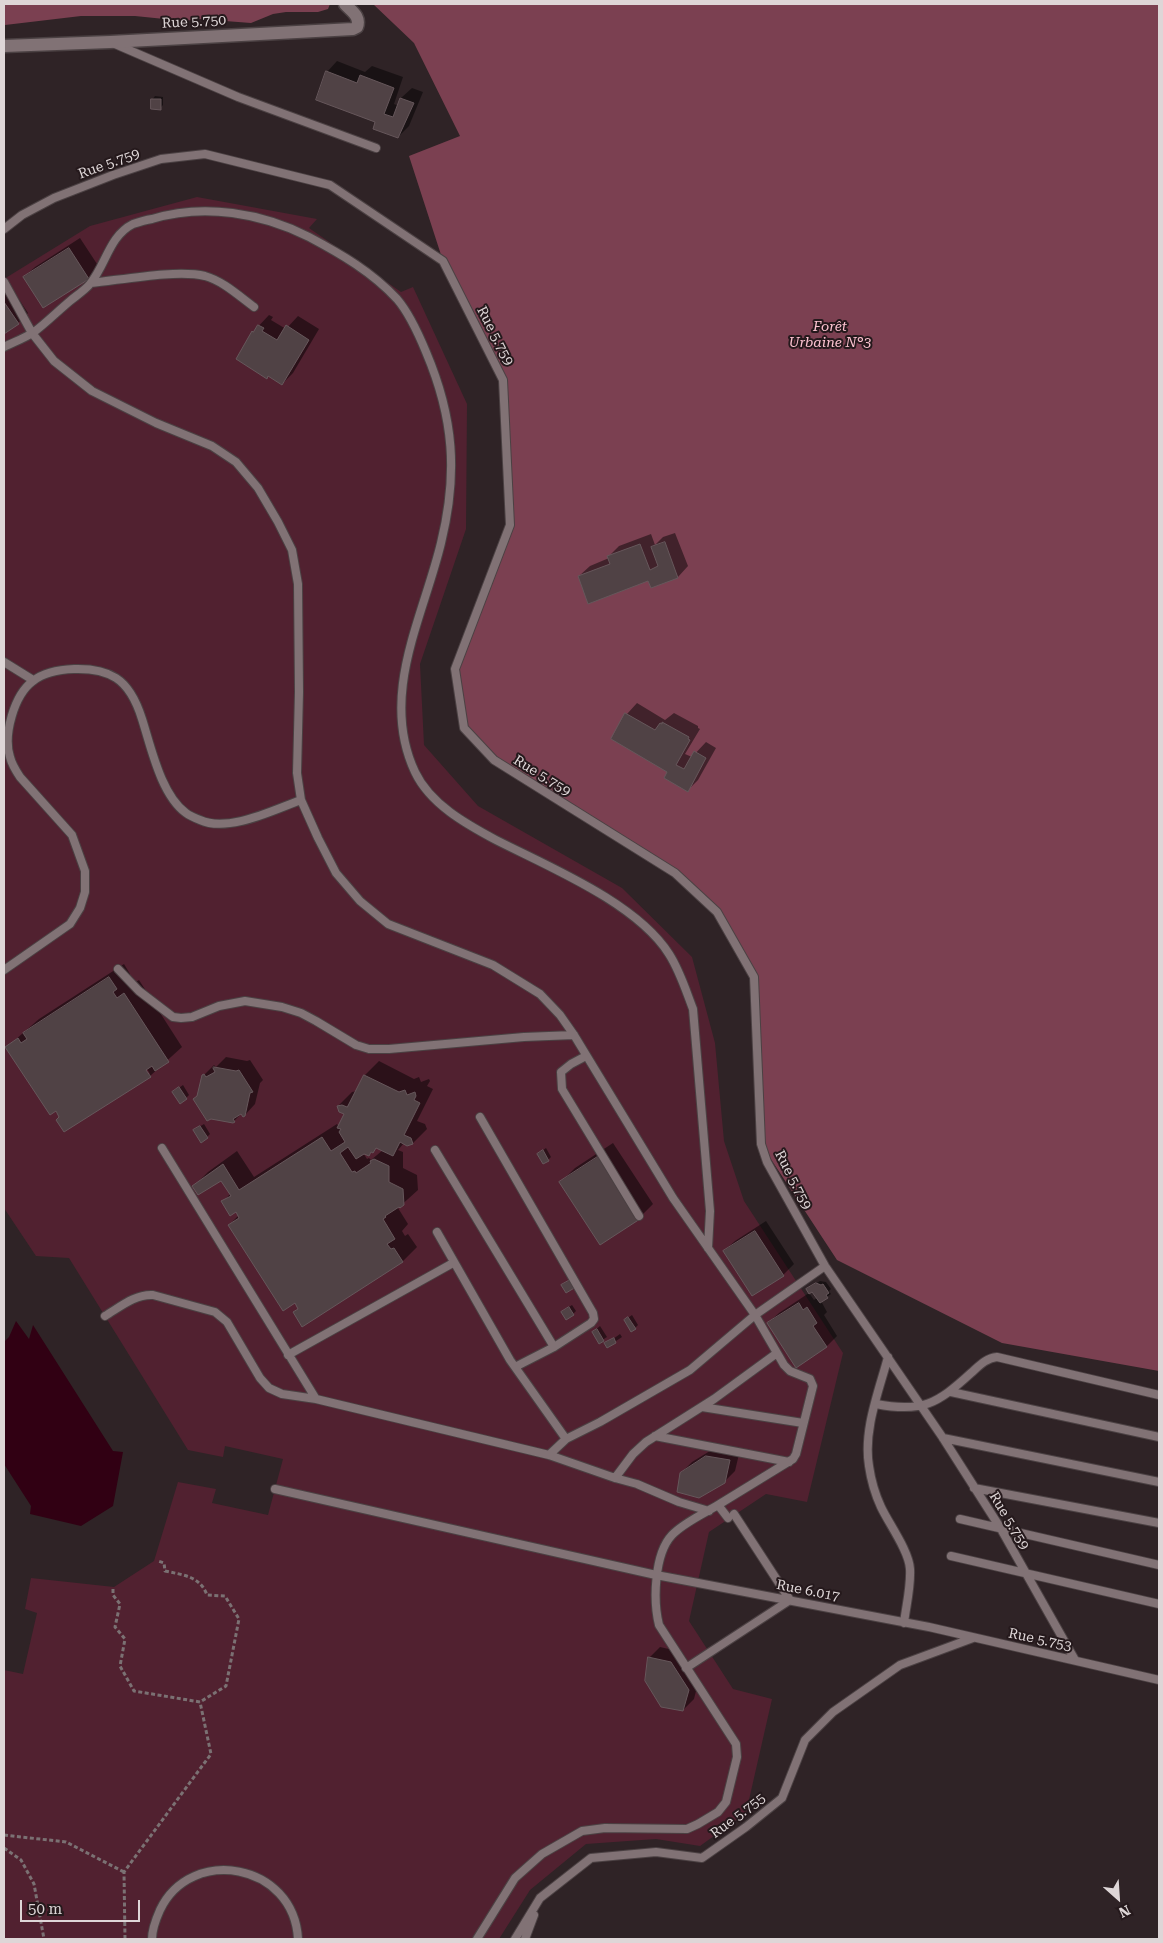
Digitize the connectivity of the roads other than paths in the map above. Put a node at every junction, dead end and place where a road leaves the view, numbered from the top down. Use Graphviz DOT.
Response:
graph roads {
  1 [pos="344,4"];
  2 [pos="110,42"];
  3 [pos="4,46"];
  4 [pos="376,148"];
  5 [pos="4,229"];
  6 [pos="4,282"];
  7 [pos="91,283"];
  8 [pos="254,307"];
  9 [pos="32,332"];
  10 [pos="4,347"];
  11 [pos="4,662"];
  12 [pos="33,680"];
  13 [pos="301,800"];
  14 [pos="118,969"];
  15 [pos="4,970"];
  16 [pos="574,1035"];
  17 [pos="586,1056"];
  18 [pos="480,1117"];
  19 [pos="162,1148"];
  20 [pos="435,1150"];
  21 [pos="639,1216"];
  22 [pos="437,1232"];
  23 [pos="708,1248"];
  24 [pos="453,1263"];
  25 [pos="825,1266"];
  26 [pos="755,1315"];
  27 [pos="105,1316"];
  28 [pos="554,1347"];
  29 [pos="777,1353"];
  30 [pos="288,1355"];
  31 [pos="888,1357"];
  32 [pos="515,1367"];
  33 [pos="950,1392"];
  34 [pos="1159,1396"];
  35 [pos="316,1399"];
  36 [pos="876,1404"];
  37 [pos="922,1406"];
  38 [pos="702,1407"];
  39 [pos="804,1423"];
  40 [pos="655,1436"];
  41 [pos="1159,1437"];
  42 [pos="943,1438"];
  43 [pos="566,1439"];
  44 [pos="550,1456"];
  45 [pos="788,1462"];
  46 [pos="615,1478"];
  47 [pos="1159,1482"];
  48 [pos="974,1488"];
  49 [pos="275,1489"];
  50 [pos="718,1504"];
  51 [pos="708,1511"];
  52 [pos="960,1519"];
  53 [pos="1159,1523"];
  54 [pos="1001,1529"];
  55 [pos="951,1556"];
  56 [pos="1159,1565"];
  57 [pos="1026,1573"];
  58 [pos="656,1575"];
  59 [pos="790,1600"];
  60 [pos="1159,1604"];
  61 [pos="904,1623"];
  62 [pos="914,1625"];
  63 [pos="973,1638"];
  64 [pos="1075,1660"];
  65 [pos="686,1668"];
  66 [pos="1159,1680"];
  67 [pos="540,1898"];
  68 [pos="152,1939"];
  69 [pos="298,1939"];
  70 [pos="477,1939"];
  71 [pos="515,1939"];
  72 [pos="525,1939"];
  1 -- 2 [label="street, Rue 5.750"];
  2 -- 3 [label="street, Rue 5.750"];
  2 -- 4 [label="lane"];
  5 -- 25 [label="lane, Rue 5.759"];
  6 -- 9 [label="lane"];
  7 -- 8 [label="lane"];
  7 -- 9 [label="lane"];
  7 -- 23 [label="lane"];
  9 -- 10 [label="lane"];
  9 -- 13 [label="lane"];
  11 -- 12 [label="lane"];
  12 -- 13 [label="lane"];
  12 -- 15 [label="lane"];
  13 -- 16 [label="lane"];
  14 -- 16 [label="lane"];
  16 -- 17 [label="lane"];
  17 -- 21 [label="lane"];
  17 -- 23 [label="lane"];
  18 -- 28 [label="lane"];
  19 -- 30 [label="lane"];
  20 -- 28 [label="lane"];
  22 -- 24 [label="lane"];
  23 -- 26 [label="lane"];
  24 -- 30 [label="lane"];
  24 -- 32 [label="lane"];
  25 -- 26 [label="lane"];
  25 -- 31 [label="lane, Rue 5.759"];
  26 -- 29 [label="lane"];
  26 -- 43 [label="lane"];
  27 -- 35 [label="lane"];
  28 -- 32 [label="lane"];
  29 -- 38 [label="lane"];
  29 -- 39 [label="lane"];
  30 -- 35 [label="lane"];
  31 -- 36 [label="lane"];
  31 -- 37 [label="lane, Rue 5.759"];
  32 -- 43 [label="lane"];
  33 -- 34 [label="lane"];
  33 -- 37 [label="lane"];
  33 -- 41 [label="lane"];
  35 -- 44 [label="lane"];
  36 -- 37 [label="lane"];
  36 -- 61 [label="lane"];
  37 -- 42 [label="lane, Rue 5.759"];
  38 -- 39 [label="lane"];
  38 -- 40 [label="lane"];
  39 -- 45 [label="lane"];
  40 -- 45 [label="lane"];
  40 -- 46 [label="lane"];
  42 -- 47 [label="lane"];
  42 -- 48 [label="lane, Rue 5.759"];
  43 -- 44 [label="lane"];
  44 -- 46 [label="lane"];
  45 -- 50 [label="lane"];
  46 -- 51 [label="lane"];
  48 -- 53 [label="lane"];
  48 -- 54 [label="lane, Rue 5.759"];
  49 -- 58 [label="lane, Rue 6.017"];
  50 -- 51 [label="lane"];
  50 -- 59 [label="lane"];
  51 -- 58 [label="lane"];
  52 -- 54 [label="lane"];
  54 -- 56 [label="lane"];
  54 -- 57 [label="lane, Rue 5.759"];
  55 -- 57 [label="lane"];
  57 -- 60 [label="lane"];
  57 -- 64 [label="lane, Rue 5.759"];
  58 -- 59 [label="lane, Rue 6.017"];
  58 -- 65 [label="lane"];
  59 -- 61 [label="lane, Rue 6.017"];
  59 -- 65 [label="lane"];
  61 -- 62 [label="lane, Rue 6.017"];
  62 -- 63 [label="lane, Rue 5.753"];
  63 -- 64 [label="lane, Rue 5.753"];
  63 -- 67 [label="lane, Rue 5.755"];
  64 -- 66 [label="lane, Rue 5.753"];
  65 -- 70 [label="lane"];
  67 -- 71 [label="lane, Rue 5.755"];
  67 -- 72 [label="lane"];
  68 -- 69 [label="lane"];
}
